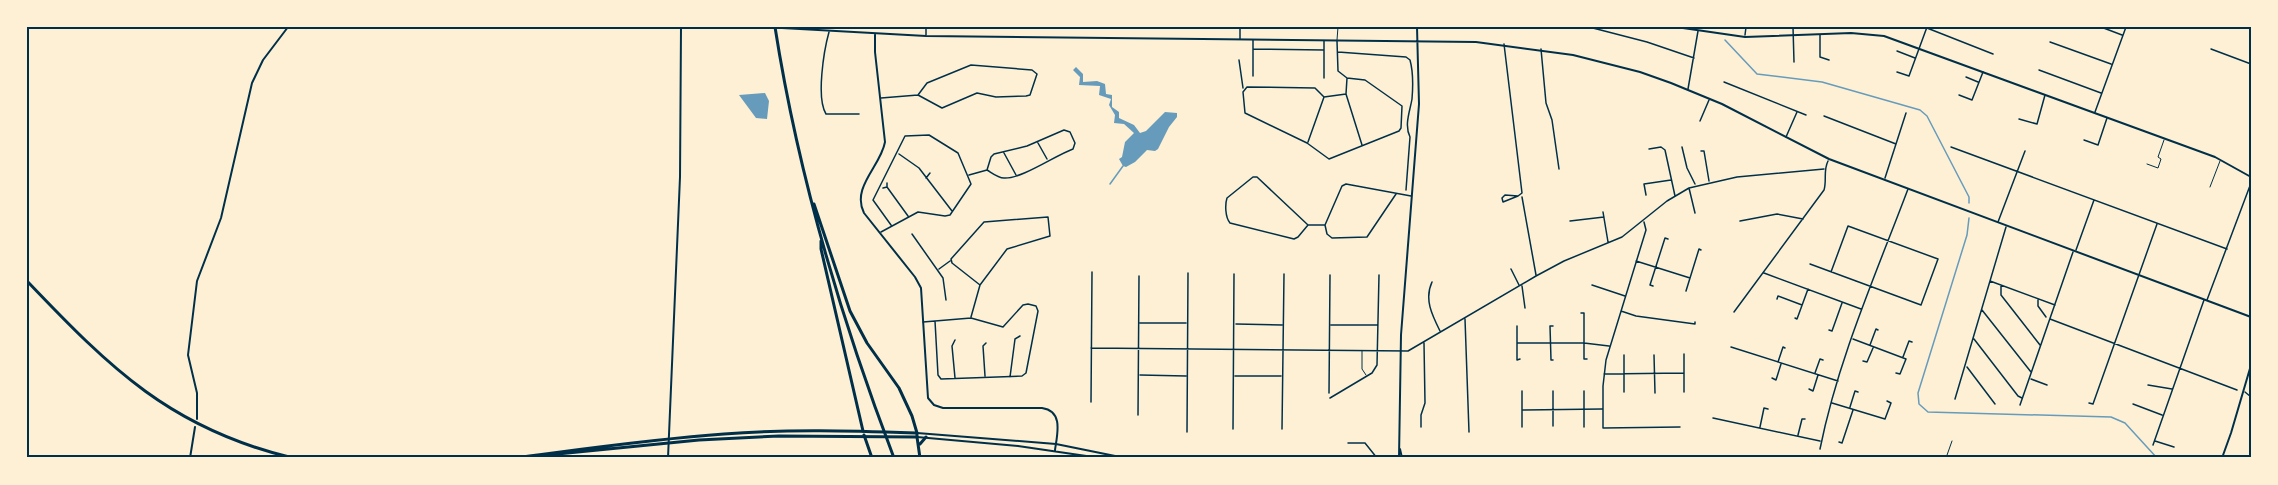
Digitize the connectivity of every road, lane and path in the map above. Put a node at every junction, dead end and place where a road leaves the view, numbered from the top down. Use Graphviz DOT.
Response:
graph roads {
  1 [pos="288,27"];
  2 [pos="681,27"];
  3 [pos="759,27"];
  4 [pos="770,27"];
  5 [pos="775,27"];
  6 [pos="851,27"];
  7 [pos="926,27"];
  8 [pos="1240,27"];
  9 [pos="1338,27"];
  10 [pos="1417,27"];
  11 [pos="1589,27"];
  12 [pos="1676,27"];
  13 [pos="1746,27"];
  14 [pos="1793,27"];
  15 [pos="2101,27"];
  16 [pos="2126,27"];
  17 [pos="782,28"];
  18 [pos="1927,28"];
  19 [pos="1698,30"];
  20 [pos="829,31"];
  21 [pos="851,33"];
  22 [pos="875,34"];
  23 [pos="1820,34"];
  24 [pos="1793,35"];
  25 [pos="2123,35"];
  26 [pos="926,36"];
  27 [pos="1745,37"];
  28 [pos="1240,39"];
  29 [pos="1254,40"];
  30 [pos="1324,40"];
  31 [pos="1337,40"];
  32 [pos="1418,42"];
  33 [pos="2050,42"];
  34 [pos="1504,44"];
  35 [pos="1920,48"];
  36 [pos="1253,49"];
  37 [pos="1541,49"];
  38 [pos="2211,49"];
  39 [pos="1324,50"];
  40 [pos="1897,51"];
  41 [pos="1337,52"];
  42 [pos="1993,54"];
  43 [pos="1694,58"];
  44 [pos="1916,58"];
  45 [pos="1239,60"];
  46 [pos="1829,60"];
  47 [pos="1794,62"];
  48 [pos="2112,64"];
  49 [pos="2251,64"];
  50 [pos="2039,70"];
  51 [pos="1983,71"];
  52 [pos="1897,72"];
  53 [pos="1253,76"];
  54 [pos="1966,77"];
  55 [pos="1324,78"];
  56 [pos="1347,78"];
  57 [pos="1724,82"];
  58 [pos="1979,82"];
  59 [pos="1243,89"];
  60 [pos="1688,90"];
  61 [pos="2102,93"];
  62 [pos="1346,94"];
  63 [pos="2046,94"];
  64 [pos="918,95"];
  65 [pos="1959,95"];
  66 [pos="1324,97"];
  67 [pos="880,98"];
  68 [pos="1709,99"];
  69 [pos="1797,111"];
  70 [pos="2095,112"];
  71 [pos="859,114"];
  72 [pos="1906,114"];
  73 [pos="1806,115"];
  74 [pos="1824,116"];
  75 [pos="2108,117"];
  76 [pos="1402,118"];
  77 [pos="1408,119"];
  78 [pos="2019,119"];
  79 [pos="1700,121"];
  80 [pos="1786,137"];
  81 [pos="2165,138"];
  82 [pos="2084,140"];
  83 [pos="1037,141"];
  84 [pos="1307,143"];
  85 [pos="1896,144"];
  86 [pos="1363,146"];
  87 [pos="1682,147"];
  88 [pos="1951,147"];
  89 [pos="1649,149"];
  90 [pos="1701,151"];
  91 [pos="2025,151"];
  92 [pos="1003,152"];
  93 [pos="897,153"];
  94 [pos="1829,159"];
  95 [pos="2220,159"];
  96 [pos="1048,160"];
  97 [pos="2147,164"];
  98 [pos="1559,169"];
  99 [pos="1824,169"];
  100 [pos="987,170"];
  101 [pos="2017,171"];
  102 [pos="930,173"];
  103 [pos="968,176"];
  104 [pos="1017,176"];
  105 [pos="2251,177"];
  106 [pos="925,179"];
  107 [pos="1672,180"];
  108 [pos="1885,180"];
  109 [pos="1710,182"];
  110 [pos="887,183"];
  111 [pos="2251,183"];
  112 [pos="1696,185"];
  113 [pos="887,187"];
  114 [pos="2210,187"];
  115 [pos="883,188"];
  116 [pos="1689,188"];
  117 [pos="1908,189"];
  118 [pos="1406,190"];
  119 [pos="1396,194"];
  120 [pos="1646,195"];
  121 [pos="1412,196"];
  122 [pos="1675,196"];
  123 [pos="811,199"];
  124 [pos="2094,200"];
  125 [pos="953,211"];
  126 [pos="1603,212"];
  127 [pos="1695,213"];
  128 [pos="909,216"];
  129 [pos="1604,217"];
  130 [pos="1803,219"];
  131 [pos="1570,221"];
  132 [pos="1643,221"];
  133 [pos="1740,221"];
  134 [pos="1997,223"];
  135 [pos="2158,223"];
  136 [pos="891,225"];
  137 [pos="1308,225"];
  138 [pos="1325,225"];
  139 [pos="2006,226"];
  140 [pos="880,232"];
  141 [pos="912,234"];
  142 [pos="821,236"];
  143 [pos="1668,239"];
  144 [pos="1888,241"];
  145 [pos="1609,243"];
  146 [pos="2227,249"];
  147 [pos="1701,250"];
  148 [pos="2075,252"];
  149 [pos="951,261"];
  150 [pos="1636,261"];
  151 [pos="1810,264"];
  152 [pos="1511,268"];
  153 [pos="1656,268"];
  154 [pos="938,270"];
  155 [pos="1092,272"];
  156 [pos="1831,272"];
  157 [pos="1188,273"];
  158 [pos="1234,273"];
  159 [pos="1763,273"];
  160 [pos="1284,274"];
  161 [pos="1330,275"];
  162 [pos="1379,275"];
  163 [pos="2139,275"];
  164 [pos="1139,276"];
  165 [pos="1536,276"];
  166 [pos="1690,278"];
  167 [pos="27,281"];
  168 [pos="1990,281"];
  169 [pos="1432,282"];
  170 [pos="980,285"];
  171 [pos="1521,285"];
  172 [pos="1592,285"];
  173 [pos="2001,285"];
  174 [pos="1653,286"];
  175 [pos="1871,287"];
  176 [pos="1808,289"];
  177 [pos="1686,291"];
  178 [pos="1626,296"];
  179 [pos="1777,299"];
  180 [pos="2038,299"];
  181 [pos="946,300"];
  182 [pos="2205,300"];
  183 [pos="1843,302"];
  184 [pos="1802,305"];
  185 [pos="2055,305"];
  186 [pos="1526,308"];
  187 [pos="1862,309"];
  188 [pos="1982,310"];
  189 [pos="1621,311"];
  190 [pos="1734,312"];
  191 [pos="1581,313"];
  192 [pos="2046,317"];
  193 [pos="2251,317"];
  194 [pos="971,318"];
  195 [pos="1464,318"];
  196 [pos="1795,318"];
  197 [pos="2050,320"];
  198 [pos="935,321"];
  199 [pos="923,322"];
  200 [pos="1695,322"];
  201 [pos="1138,323"];
  202 [pos="1187,323"];
  203 [pos="1234,324"];
  204 [pos="1283,324"];
  205 [pos="1330,325"];
  206 [pos="1378,326"];
  207 [pos="1517,326"];
  208 [pos="1554,326"];
  209 [pos="1829,330"];
  210 [pos="1878,330"];
  211 [pos="1441,331"];
  212 [pos="1020,336"];
  213 [pos="1852,339"];
  214 [pos="1973,339"];
  215 [pos="956,340"];
  216 [pos="1424,342"];
  217 [pos="1912,342"];
  218 [pos="986,343"];
  219 [pos="1517,343"];
  220 [pos="1551,343"];
  221 [pos="1584,343"];
  222 [pos="2114,344"];
  223 [pos="1869,345"];
  224 [pos="2041,345"];
  225 [pos="1610,346"];
  226 [pos="1731,347"];
  227 [pos="1873,347"];
  228 [pos="1091,348"];
  229 [pos="1138,348"];
  230 [pos="1785,348"];
  231 [pos="1187,349"];
  232 [pos="1234,350"];
  233 [pos="1283,350"];
  234 [pos="1329,351"];
  235 [pos="1362,351"];
  236 [pos="1378,352"];
  237 [pos="1400,352"];
  238 [pos="1684,354"];
  239 [pos="1624,355"];
  240 [pos="1654,355"];
  241 [pos="1903,357"];
  242 [pos="1587,359"];
  243 [pos="1520,360"];
  244 [pos="1553,360"];
  245 [pos="1823,360"];
  246 [pos="1863,361"];
  247 [pos="1780,363"];
  248 [pos="1012,364"];
  249 [pos="1017,365"];
  250 [pos="1965,365"];
  251 [pos="2251,365"];
  252 [pos="2180,368"];
  253 [pos="2032,372"];
  254 [pos="1654,373"];
  255 [pos="1684,373"];
  256 [pos="1896,373"];
  257 [pos="1604,374"];
  258 [pos="1624,374"];
  259 [pos="1138,375"];
  260 [pos="1234,375"];
  261 [pos="1816,375"];
  262 [pos="985,376"];
  263 [pos="1010,376"];
  264 [pos="1187,376"];
  265 [pos="1282,376"];
  266 [pos="1367,376"];
  267 [pos="1772,378"];
  268 [pos="2030,378"];
  269 [pos="955,379"];
  270 [pos="1838,381"];
  271 [pos="2047,384"];
  272 [pos="2148,385"];
  273 [pos="1809,389"];
  274 [pos="2172,389"];
  275 [pos="2237,390"];
  276 [pos="1522,391"];
  277 [pos="1553,391"];
  278 [pos="1584,391"];
  279 [pos="2244,391"];
  280 [pos="1624,392"];
  281 [pos="1684,392"];
  282 [pos="1858,392"];
  283 [pos="1329,393"];
  284 [pos="1654,393"];
  285 [pos="2251,397"];
  286 [pos="1330,398"];
  287 [pos="2023,398"];
  288 [pos="1955,399"];
  289 [pos="1887,401"];
  290 [pos="1091,402"];
  291 [pos="1832,403"];
  292 [pos="2090,403"];
  293 [pos="1995,404"];
  294 [pos="2133,404"];
  295 [pos="2020,405"];
  296 [pos="1849,408"];
  297 [pos="1553,409"];
  298 [pos="1584,409"];
  299 [pos="1603,409"];
  300 [pos="1768,409"];
  301 [pos="1853,409"];
  302 [pos="1522,410"];
  303 [pos="1138,415"];
  304 [pos="2163,416"];
  305 [pos="1713,418"];
  306 [pos="197,419"];
  307 [pos="1805,419"];
  308 [pos="1553,426"];
  309 [pos="195,427"];
  310 [pos="1522,427"];
  311 [pos="1584,427"];
  312 [pos="1421,428"];
  313 [pos="1680,428"];
  314 [pos="1760,428"];
  315 [pos="1233,429"];
  316 [pos="1281,429"];
  317 [pos="1186,432"];
  318 [pos="1469,432"];
  319 [pos="863,433"];
  320 [pos="870,434"];
  321 [pos="917,435"];
  322 [pos="1797,436"];
  323 [pos="926,437"];
  324 [pos="668,438"];
  325 [pos="2154,440"];
  326 [pos="1821,441"];
  327 [pos="1952,441"];
  328 [pos="1839,442"];
  329 [pos="668,443"];
  330 [pos="1348,443"];
  331 [pos="1056,444"];
  332 [pos="919,446"];
  333 [pos="2152,446"];
  334 [pos="2174,447"];
  335 [pos="1820,449"];
  336 [pos="1055,450"];
  337 [pos="190,458"];
  338 [pos="293,458"];
  339 [pos="516,458"];
  340 [pos="668,458"];
  341 [pos="872,458"];
  342 [pos="894,458"];
  343 [pos="920,458"];
  344 [pos="1100,458"];
  345 [pos="1125,458"];
  346 [pos="1377,458"];
  347 [pos="1400,458"];
  348 [pos="1946,458"];
  349 [pos="2222,458"];
  1 -- 306 [label="street"];
  2 -- 324 [label="street"];
  3 -- 4 [label="street"];
  5 -- 123 [label="main road"];
  6 -- 21 [label="street"];
  7 -- 26 [label="street"];
  8 -- 28 [label="street"];
  9 -- 31 [label="lane"];
  10 -- 32 [label="street"];
  11 -- 43 [label="street"];
  12 -- 19 [label="street"];
  13 -- 27 [label="street"];
  14 -- 24 [label="street"];
  15 -- 25 [label="street"];
  16 -- 25 [label="street"];
  17 -- 20 [label="street"];
  18 -- 35 [label="street"];
  18 -- 42 [label="street"];
  19 -- 27 [label="street"];
  19 -- 43 [label="street"];
  20 -- 21 [label="street"];
  20 -- 71 [label="street"];
  21 -- 22 [label="street"];
  22 -- 26 [label="street"];
  22 -- 67 [label="street"];
  23 -- 24 [label="street"];
  23 -- 35 [label="street"];
  23 -- 46 [label="street"];
  24 -- 27 [label="street"];
  24 -- 47 [label="street"];
  25 -- 48 [label="street"];
  26 -- 28 [label="street"];
  28 -- 29 [label="street"];
  29 -- 30 [label="street"];
  29 -- 36 [label="street"];
  30 -- 31 [label="street"];
  30 -- 39 [label="street"];
  31 -- 32 [label="street"];
  31 -- 41 [label="street"];
  32 -- 34 [label="street"];
  32 -- 121 [label="street"];
  33 -- 48 [label="street"];
  34 -- 37 [label="street"];
  34 -- 165 [label="street"];
  35 -- 44 [label="street"];
  35 -- 51 [label="street"];
  36 -- 39 [label="street"];
  36 -- 53 [label="street"];
  37 -- 60 [label="street"];
  37 -- 98 [label="street"];
  38 -- 49 [label="street"];
  39 -- 55 [label="street"];
  40 -- 44 [label="street"];
  41 -- 56 [label="street"];
  41 -- 77 [label="street"];
  43 -- 60 [label="street"];
  44 -- 52 [label="street"];
  45 -- 59 [label="street"];
  48 -- 61 [label="street"];
  50 -- 61 [label="street"];
  51 -- 58 [label="street"];
  51 -- 63 [label="street"];
  54 -- 58 [label="street"];
  56 -- 62 [label="street"];
  56 -- 76 [label="street"];
  57 -- 69 [label="street"];
  58 -- 65 [label="street"];
  59 -- 66 [label="street"];
  59 -- 84 [label="street"];
  60 -- 68 [label="street"];
  61 -- 70 [label="street"];
  62 -- 66 [label="street"];
  62 -- 86 [label="street"];
  63 -- 70 [label="street"];
  63 -- 78 [label="street"];
  64 -- 64 [label="street"];
  64 -- 67 [label="street"];
  66 -- 84 [label="street"];
  67 -- 140 [label="street"];
  68 -- 79 [label="street"];
  68 -- 80 [label="street"];
  69 -- 73 [label="street"];
  69 -- 80 [label="street"];
  70 -- 75 [label="street"];
  72 -- 85 [label="street"];
  74 -- 85 [label="street"];
  75 -- 81 [label="street"];
  75 -- 82 [label="street"];
  76 -- 77 [label="street"];
  76 -- 86 [label="street"];
  77 -- 118 [label="street"];
  80 -- 94 [label="street"];
  81 -- 95 [label="street"];
  81 -- 97 [label="lane"];
  83 -- 92 [label="street"];
  83 -- 96 [label="street"];
  83 -- 96 [label="street"];
  84 -- 86 [label="street"];
  85 -- 108 [label="street"];
  87 -- 112 [label="street"];
  88 -- 101 [label="street"];
  89 -- 107 [label="street"];
  90 -- 109 [label="street"];
  91 -- 101 [label="street"];
  92 -- 100 [label="street"];
  92 -- 104 [label="street"];
  93 -- 103 [label="street"];
  93 -- 106 [label="street"];
  93 -- 136 [label="street"];
  94 -- 99 [label="street"];
  94 -- 108 [label="street"];
  95 -- 105 [label="street"];
  95 -- 114 [label="lane"];
  96 -- 104 [label="street"];
  99 -- 109 [label="street"];
  99 -- 130 [label="street"];
  100 -- 103 [label="street"];
  100 -- 104 [label="street"];
  101 -- 124 [label="street"];
  101 -- 134 [label="street"];
  102 -- 106 [label="street"];
  103 -- 125 [label="street"];
  106 -- 125 [label="street"];
  107 -- 120 [label="street"];
  107 -- 122 [label="street"];
  108 -- 117 [label="street"];
  109 -- 112 [label="street"];
  110 -- 113 [label="street"];
  111 -- 146 [label="street"];
  112 -- 116 [label="street"];
  113 -- 115 [label="street"];
  113 -- 128 [label="street"];
  116 -- 122 [label="street"];
  116 -- 127 [label="street"];
  117 -- 134 [label="street"];
  117 -- 144 [label="street"];
  119 -- 121 [label="street"];
  119 -- 138 [label="street"];
  119 -- 138 [label="street"];
  121 -- 237 [label="street"];
  122 -- 132 [label="street"];
  123 -- 142 [label="main road"];
  123 -- 321 [label="main road"];
  124 -- 135 [label="street"];
  124 -- 148 [label="street"];
  125 -- 128 [label="street"];
  126 -- 129 [label="street"];
  128 -- 136 [label="street"];
  129 -- 131 [label="street"];
  129 -- 145 [label="street"];
  130 -- 133 [label="street"];
  130 -- 159 [label="street"];
  132 -- 145 [label="street"];
  132 -- 150 [label="street"];
  134 -- 139 [label="street"];
  135 -- 146 [label="street"];
  135 -- 163 [label="street"];
  136 -- 140 [label="street"];
  137 -- 137 [label="street"];
  137 -- 138 [label="street"];
  139 -- 148 [label="street"];
  139 -- 168 [label="street"];
  140 -- 199 [label="street"];
  141 -- 154 [label="street"];
  142 -- 319 [label="main road"];
  142 -- 342 [label="main road"];
  143 -- 153 [label="street"];
  144 -- 156 [label="street"];
  144 -- 175 [label="street"];
  144 -- 175 [label="street"];
  145 -- 165 [label="street"];
  146 -- 182 [label="street"];
  147 -- 166 [label="street"];
  148 -- 163 [label="street"];
  148 -- 185 [label="street"];
  149 -- 154 [label="street"];
  149 -- 170 [label="street"];
  149 -- 170 [label="street"];
  150 -- 153 [label="street"];
  150 -- 178 [label="street"];
  151 -- 156 [label="street"];
  152 -- 171 [label="street"];
  153 -- 166 [label="street"];
  153 -- 174 [label="street"];
  154 -- 181 [label="street"];
  155 -- 228 [label="street"];
  156 -- 175 [label="street"];
  157 -- 202 [label="street"];
  158 -- 203 [label="street"];
  159 -- 176 [label="street"];
  159 -- 190 [label="street"];
  160 -- 204 [label="street"];
  161 -- 205 [label="street"];
  162 -- 206 [label="street"];
  163 -- 182 [label="street"];
  163 -- 222 [label="street"];
  164 -- 201 [label="street"];
  165 -- 171 [label="street"];
  166 -- 177 [label="street"];
  167 -- 338 [label="main road"];
  168 -- 173 [label="street"];
  168 -- 188 [label="street"];
  169 -- 211 [label="street"];
  170 -- 194 [label="street"];
  171 -- 186 [label="street"];
  171 -- 195 [label="street"];
  172 -- 178 [label="street"];
  173 -- 180 [label="street"];
  173 -- 224 [label="street"];
  175 -- 187 [label="street"];
  176 -- 183 [label="street"];
  176 -- 184 [label="street"];
  178 -- 189 [label="street"];
  179 -- 184 [label="street"];
  180 -- 185 [label="street"];
  180 -- 192 [label="street"];
  182 -- 193 [label="street"];
  182 -- 252 [label="street"];
  183 -- 187 [label="street"];
  183 -- 209 [label="street"];
  184 -- 196 [label="street"];
  185 -- 197 [label="street"];
  187 -- 213 [label="street"];
  188 -- 214 [label="street"];
  188 -- 253 [label="street"];
  189 -- 200 [label="street"];
  189 -- 225 [label="street"];
  191 -- 221 [label="street"];
  194 -- 198 [label="street"];
  194 -- 263 [label="street"];
  195 -- 211 [label="street"];
  195 -- 318 [label="street"];
  197 -- 222 [label="street"];
  197 -- 224 [label="street"];
  198 -- 199 [label="street"];
  198 -- 269 [label="street"];
  199 -- 331 [label="street"];
  201 -- 202 [label="street"];
  201 -- 229 [label="street"];
  202 -- 231 [label="street"];
  203 -- 204 [label="street"];
  203 -- 232 [label="street"];
  204 -- 233 [label="street"];
  205 -- 206 [label="street"];
  205 -- 234 [label="street"];
  206 -- 236 [label="street"];
  207 -- 219 [label="street"];
  208 -- 220 [label="street"];
  210 -- 223 [label="street"];
  211 -- 216 [label="street"];
  212 -- 248 [label="street"];
  213 -- 223 [label="street"];
  213 -- 270 [label="street"];
  214 -- 250 [label="street"];
  214 -- 287 [label="street"];
  215 -- 269 [label="street"];
  216 -- 237 [label="street"];
  216 -- 312 [label="street"];
  217 -- 241 [label="street"];
  218 -- 262 [label="street"];
  219 -- 220 [label="street"];
  219 -- 243 [label="street"];
  220 -- 221 [label="street"];
  220 -- 244 [label="street"];
  221 -- 225 [label="street"];
  221 -- 242 [label="street"];
  222 -- 252 [label="street"];
  222 -- 292 [label="street"];
  223 -- 227 [label="street"];
  224 -- 253 [label="street"];
  225 -- 257 [label="street"];
  226 -- 247 [label="street"];
  227 -- 241 [label="street"];
  227 -- 246 [label="street"];
  228 -- 229 [label="street"];
  228 -- 290 [label="street"];
  229 -- 231 [label="street"];
  229 -- 259 [label="street"];
  230 -- 247 [label="street"];
  231 -- 232 [label="street"];
  231 -- 264 [label="street"];
  232 -- 233 [label="street"];
  232 -- 260 [label="street"];
  233 -- 234 [label="street"];
  233 -- 265 [label="street"];
  234 -- 235 [label="street"];
  234 -- 283 [label="street"];
  235 -- 236 [label="street"];
  235 -- 266 [label="lane"];
  236 -- 237 [label="street"];
  236 -- 266 [label="street"];
  237 -- 347 [label="street"];
  238 -- 255 [label="street"];
  239 -- 258 [label="street"];
  240 -- 254 [label="street"];
  241 -- 256 [label="street"];
  245 -- 261 [label="street"];
  247 -- 261 [label="street"];
  247 -- 267 [label="street"];
  248 -- 249 [label="lane"];
  248 -- 263 [label="street"];
  250 -- 288 [label="street"];
  250 -- 293 [label="street"];
  251 -- 279 [label="street"];
  252 -- 274 [label="street"];
  252 -- 275 [label="street"];
  253 -- 268 [label="street"];
  254 -- 255 [label="street"];
  254 -- 258 [label="street"];
  254 -- 284 [label="street"];
  255 -- 281 [label="street"];
  257 -- 258 [label="street"];
  257 -- 299 [label="street"];
  258 -- 280 [label="street"];
  259 -- 264 [label="street"];
  259 -- 303 [label="street"];
  260 -- 265 [label="street"];
  260 -- 315 [label="street"];
  261 -- 270 [label="street"];
  261 -- 273 [label="street"];
  262 -- 263 [label="street"];
  262 -- 269 [label="street"];
  264 -- 317 [label="street"];
  265 -- 316 [label="street"];
  266 -- 286 [label="street"];
  268 -- 271 [label="street"];
  268 -- 287 [label="street"];
  270 -- 291 [label="street"];
  272 -- 274 [label="street"];
  274 -- 304 [label="street"];
  276 -- 302 [label="street"];
  277 -- 297 [label="street"];
  278 -- 298 [label="street"];
  279 -- 285 [label="street"];
  279 -- 349 [label="street"];
  282 -- 296 [label="street"];
  287 -- 295 [label="street"];
  289 -- 301 [label="street"];
  291 -- 296 [label="street"];
  291 -- 326 [label="street"];
  294 -- 304 [label="street"];
  296 -- 301 [label="street"];
  297 -- 298 [label="street"];
  297 -- 302 [label="street"];
  297 -- 308 [label="street"];
  298 -- 299 [label="street"];
  298 -- 311 [label="street"];
  299 -- 313 [label="street"];
  300 -- 314 [label="street"];
  301 -- 328 [label="street"];
  302 -- 310 [label="street"];
  304 -- 325 [label="street"];
  305 -- 314 [label="street"];
  307 -- 322 [label="street"];
  309 -- 337 [label="street"];
  314 -- 322 [label="street"];
  319 -- 320 [label="main road"];
  319 -- 324 [label="main road"];
  319 -- 329 [label="main road"];
  319 -- 341 [label="main road"];
  320 -- 321 [label="main road"];
  320 -- 321 [label="main road"];
  321 -- 323 [label="street"];
  321 -- 331 [label="street"];
  321 -- 332 [label="main road"];
  322 -- 326 [label="street"];
  323 -- 332 [label="main road"];
  323 -- 336 [label="street"];
  324 -- 329 [label="street"];
  324 -- 339 [label="main road"];
  325 -- 333 [label="street"];
  325 -- 334 [label="street"];
  326 -- 335 [label="street"];
  327 -- 348 [label="lane"];
  329 -- 339 [label="main road"];
  329 -- 340 [label="street"];
  330 -- 346 [label="street"];
  331 -- 336 [label="street"];
  331 -- 345 [label="street"];
  332 -- 343 [label="main road"];
  336 -- 344 [label="street"];
}
